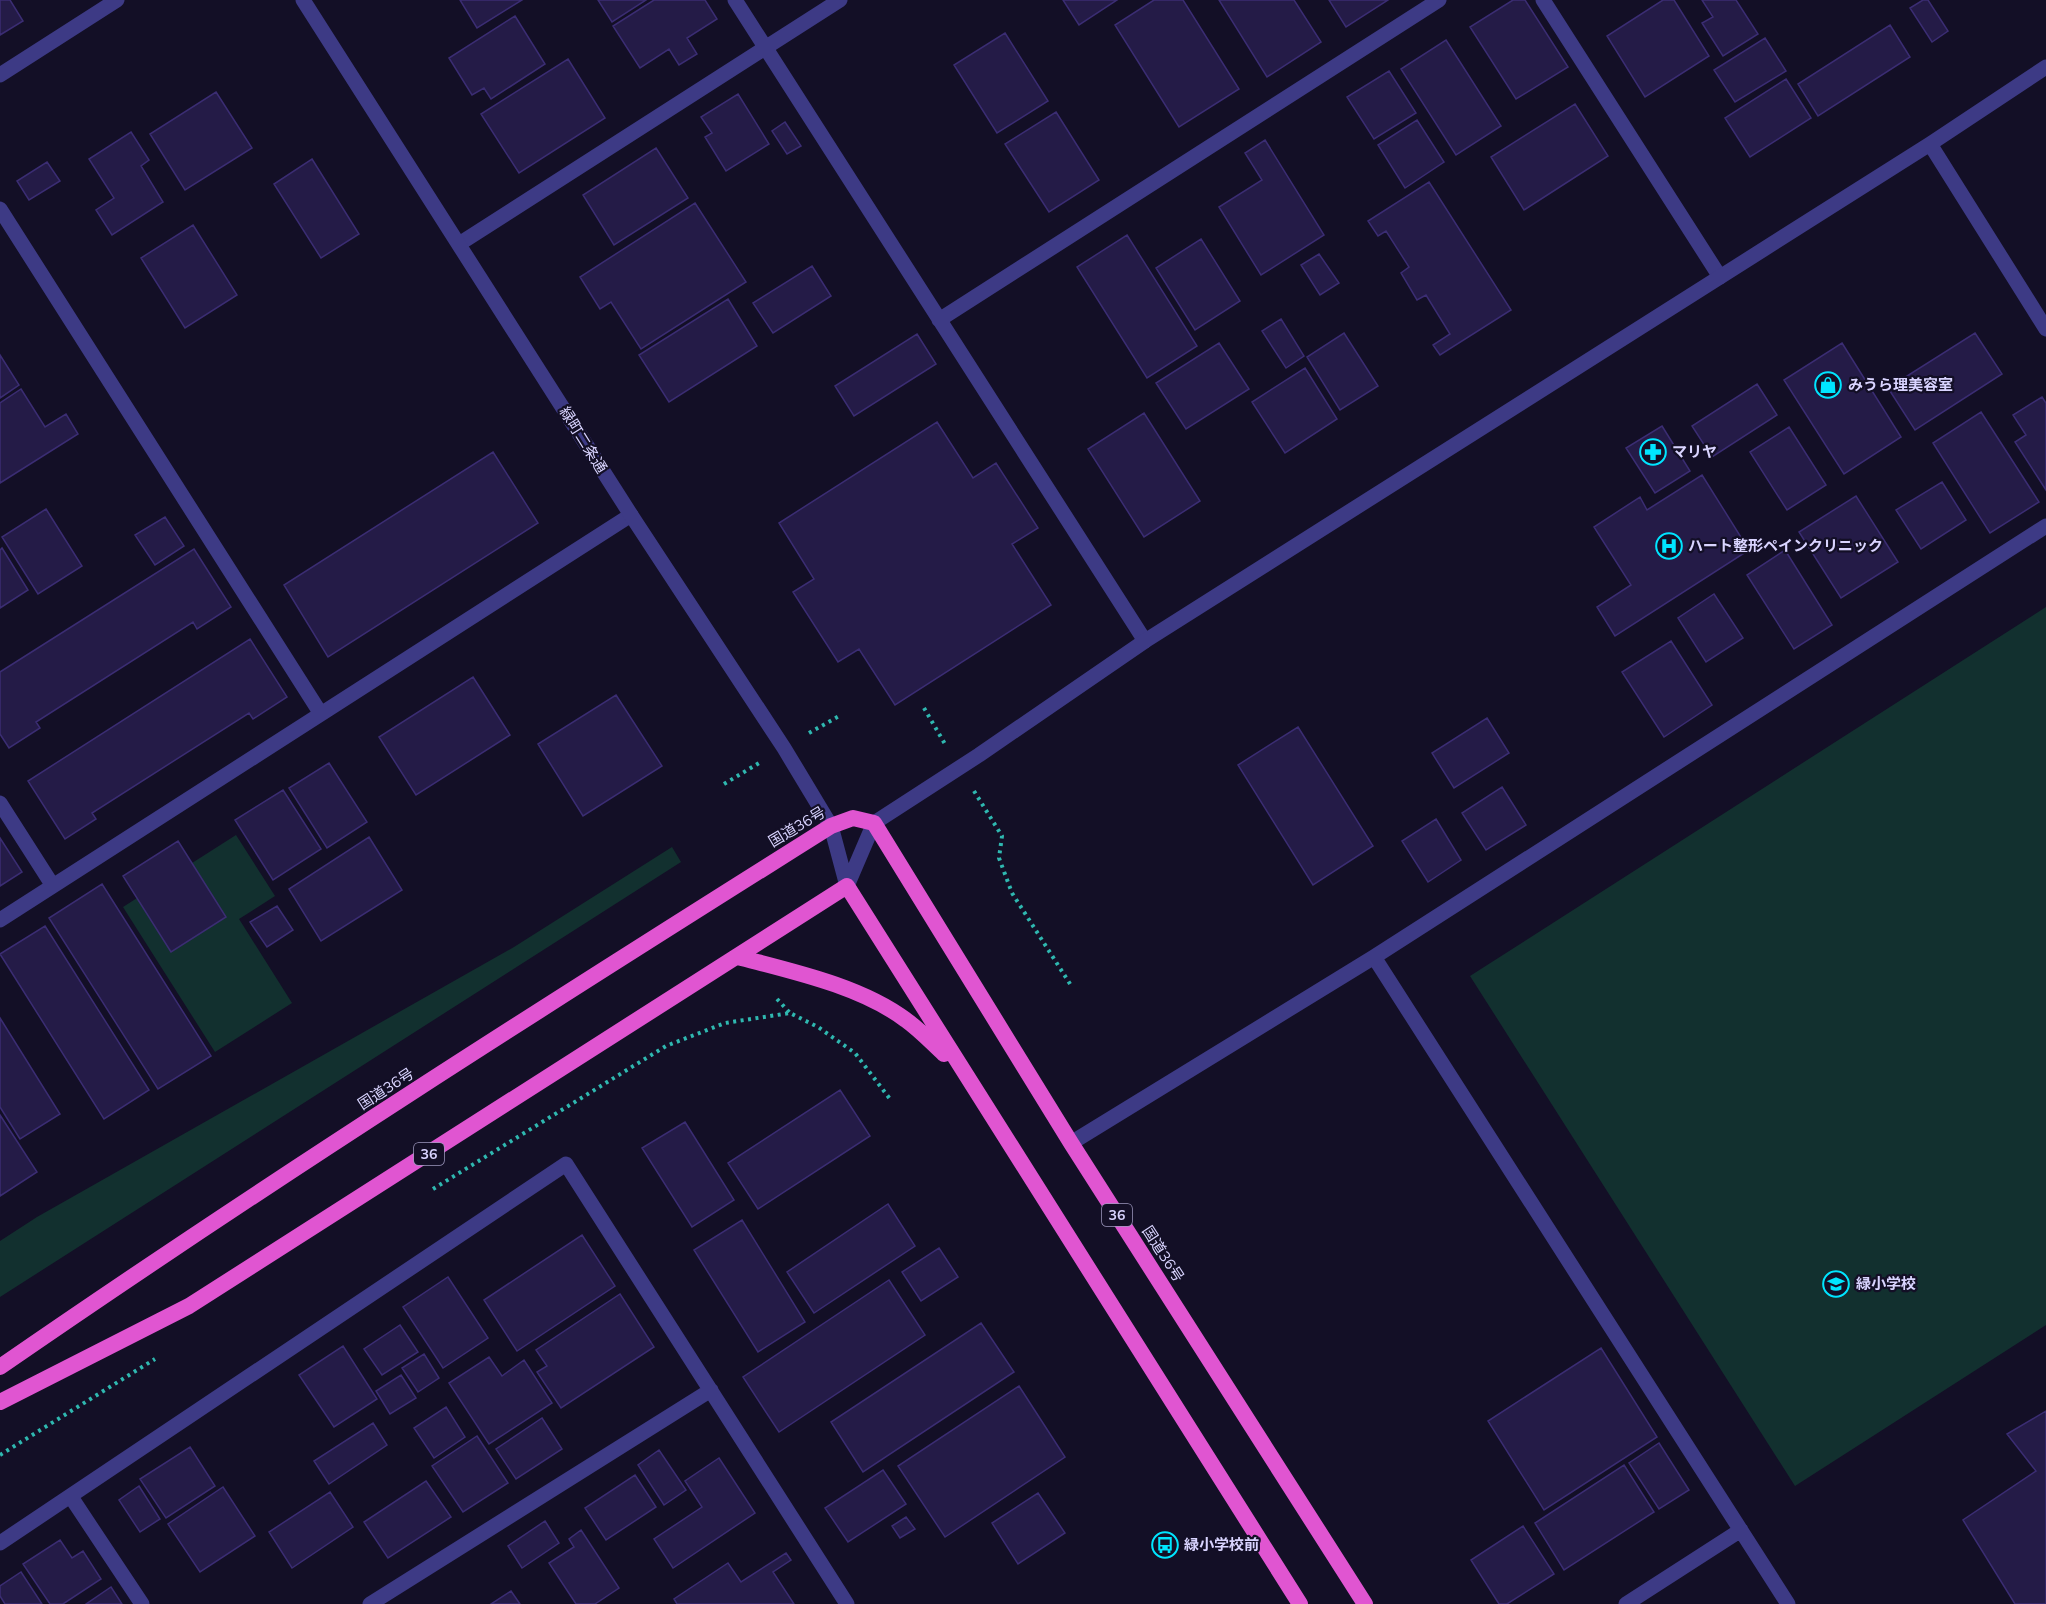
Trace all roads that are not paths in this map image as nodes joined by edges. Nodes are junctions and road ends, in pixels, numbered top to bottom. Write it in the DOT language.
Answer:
graph roads {
  1 [pos="117,0"];
  2 [pos="303,0"];
  3 [pos="735,0"];
  4 [pos="840,0"];
  5 [pos="1439,0"];
  6 [pos="1543,0"];
  7 [pos="765,47"];
  8 [pos="2046,68"];
  9 [pos="0,75"];
  10 [pos="1930,144"];
  11 [pos="0,209"];
  12 [pos="459,244"];
  13 [pos="1720,277"];
  14 [pos="939,320"];
  15 [pos="2046,329"];
  16 [pos="631,515"];
  17 [pos="2046,526"];
  18 [pos="1145,641"];
  19 [pos="321,714"];
  20 [pos="0,803"];
  21 [pos="873,823"];
  22 [pos="831,826"];
  23 [pos="53,886"];
  24 [pos="847,886"];
  25 [pos="0,920"];
  26 [pos="738,957"];
  27 [pos="1374,957"];
  28 [pos="961,1069"];
  29 [pos="1071,1143"];
  30 [pos="0,1367"];
  31 [pos="711,1390"];
  32 [pos="0,1402"];
  33 [pos="71,1497"];
  34 [pos="1741,1530"];
  35 [pos="0,1543"];
  36 [pos="142,1604"];
  37 [pos="370,1604"];
  38 [pos="847,1604"];
  39 [pos="1300,1604"];
  40 [pos="1365,1604"];
  41 [pos="1626,1604"];
  42 [pos="1788,1604"];
  1 -- 9 [label="street"];
  2 -- 12 [label="street, 緑町二条通"];
  3 -- 7 [label="street"];
  4 -- 7 [label="street"];
  5 -- 14 [label="street"];
  6 -- 13 [label="street"];
  7 -- 12 [label="street"];
  7 -- 14 [label="street"];
  8 -- 10 [label="street"];
  10 -- 13 [label="street"];
  10 -- 15 [label="street"];
  11 -- 19 [label="street"];
  12 -- 16 [label="street, 緑町二条通"];
  13 -- 18 [label="street"];
  14 -- 18 [label="street"];
  16 -- 19 [label="street"];
  16 -- 22 [label="street, 緑町二条通"];
  17 -- 27 [label="street"];
  18 -- 21 [label="street"];
  19 -- 23 [label="street"];
  20 -- 23 [label="street"];
  21 -- 22 [label="highway, 国道36号"];
  21 -- 24 [label="street"];
  21 -- 29 [label="highway, 国道36号 / 36"];
  22 -- 24 [label="street, 緑町二条通"];
  22 -- 30 [label="highway, 国道36号"];
  23 -- 25 [label="street"];
  24 -- 26 [label="highway, 36"];
  24 -- 28 [label="highway"];
  26 -- 28 [label="highway"];
  26 -- 32 [label="highway, 36"];
  27 -- 29 [label="street"];
  27 -- 34 [label="street"];
  28 -- 39 [label="highway"];
  29 -- 40 [label="highway, 国道36号 / 36"];
  31 -- 33 [label="street"];
  31 -- 37 [label="street"];
  31 -- 38 [label="street"];
  33 -- 35 [label="street"];
  33 -- 36 [label="street"];
  34 -- 41 [label="street"];
  34 -- 42 [label="street"];
}
